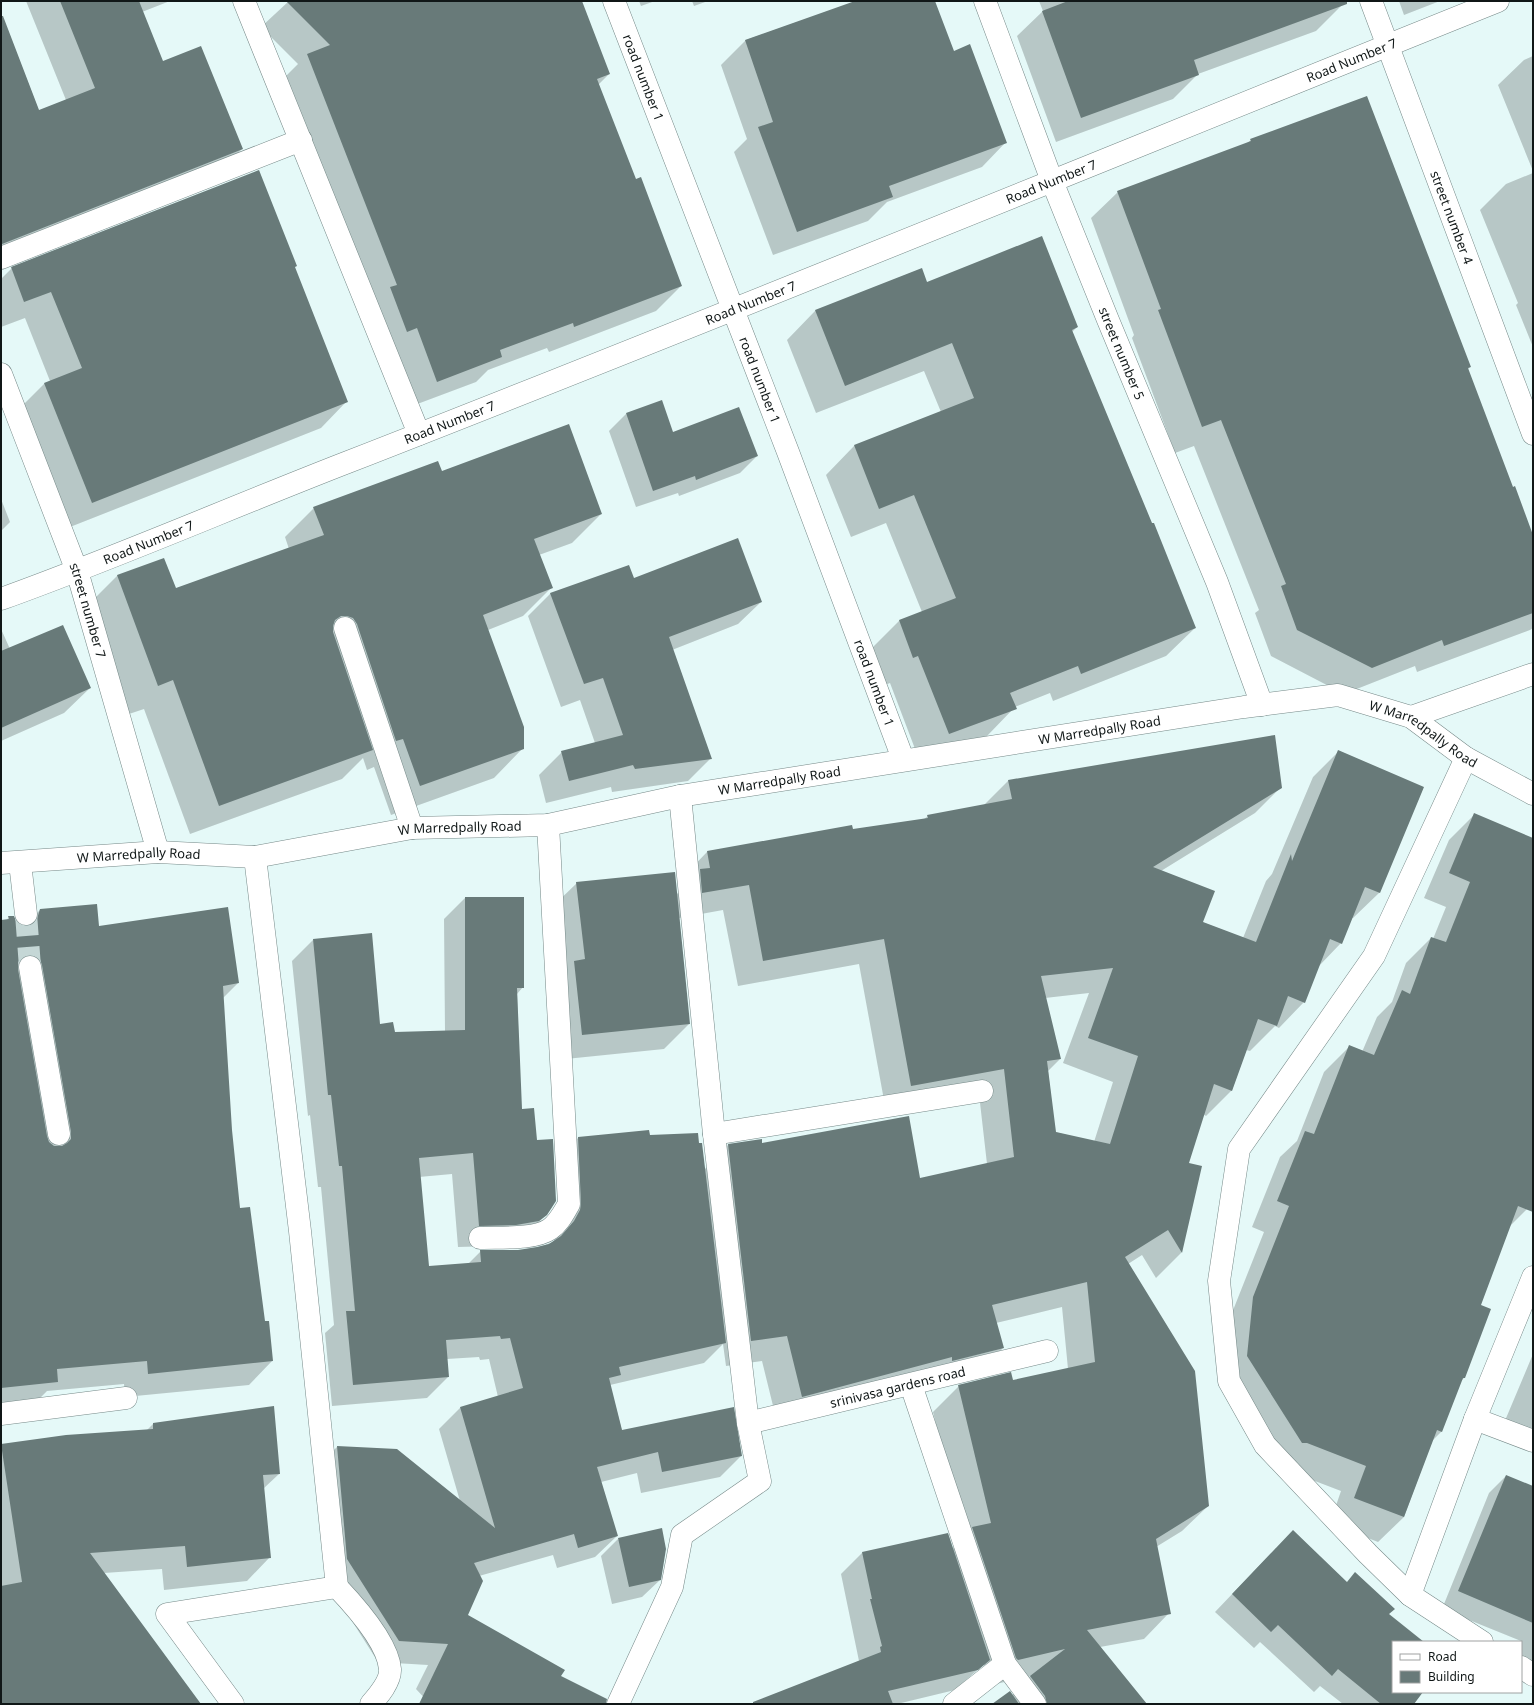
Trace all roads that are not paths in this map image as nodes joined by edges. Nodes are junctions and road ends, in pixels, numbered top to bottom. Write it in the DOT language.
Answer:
graph roads {
  1 [pos="244,1"];
  2 [pos="614,1"];
  3 [pos="985,1"];
  4 [pos="1371,1"];
  5 [pos="1498,1"];
  6 [pos="1387,46"];
  7 [pos="301,140"];
  8 [pos="1052,181"];
  9 [pos="1,258"];
  10 [pos="733,309"];
  11 [pos="1,374"];
  12 [pos="419,434"];
  13 [pos="1533,434"];
  14 [pos="77,572"];
  15 [pos="1,599"];
  16 [pos="345,628"];
  17 [pos="1533,674"];
  18 [pos="1262,705"];
  19 [pos="1411,717"];
  20 [pos="1466,758"];
  21 [pos="903,759"];
  22 [pos="1533,794"];
  23 [pos="680,796"];
  24 [pos="548,825"];
  25 [pos="412,828"];
  26 [pos="158,852"];
  27 [pos="255,857"];
  28 [pos="11,863"];
  29 [pos="26,914"];
  30 [pos="30,967"];
  31 [pos="982,1091"];
  32 [pos="60,1134"];
  33 [pos="714,1134"];
  34 [pos="480,1238"];
  35 [pos="1533,1277"];
  36 [pos="1048,1351"];
  37 [pos="911,1385"];
  38 [pos="126,1398"];
  39 [pos="1,1414"];
  40 [pos="1475,1419"];
  41 [pos="748,1423"];
  42 [pos="1533,1441"];
  43 [pos="337,1587"];
  44 [pos="1410,1596"];
  45 [pos="1480,1641"];
  46 [pos="1005,1664"];
  47 [pos="1522,1668"];
  48 [pos="1533,1674"];
  49 [pos="233,1704"];
  50 [pos="371,1704"];
  51 [pos="618,1704"];
  52 [pos="954,1704"];
  53 [pos="1035,1704"];
  1 -- 7 [label="street"];
  2 -- 10 [label="street, road number 1"];
  3 -- 8 [label="street, street number 5"];
  4 -- 6 [label="street, street number 4"];
  5 -- 6 [label="street, Road Number 7"];
  6 -- 8 [label="street, Road Number 7"];
  6 -- 13 [label="street, street number 4"];
  7 -- 9 [label="street"];
  7 -- 12 [label="street"];
  8 -- 10 [label="street, Road Number 7"];
  8 -- 18 [label="street, street number 5"];
  10 -- 12 [label="street, Road Number 7"];
  10 -- 21 [label="street, road number 1"];
  11 -- 14 [label="street, street number 7"];
  12 -- 14 [label="street, Road Number 7"];
  14 -- 15 [label="street, Road Number 7"];
  14 -- 26 [label="street, street number 7"];
  16 -- 25 [label="street"];
  17 -- 19 [label="street"];
  18 -- 19 [label="street, W Marredpally Road"];
  18 -- 21 [label="street, W Marredpally Road"];
  19 -- 20 [label="street, W Marredpally Road"];
  20 -- 22 [label="street, W Marredpally Road"];
  20 -- 44 [label="street"];
  21 -- 23 [label="street, W Marredpally Road"];
  23 -- 24 [label="street, W Marredpally Road"];
  23 -- 33 [label="street"];
  24 -- 25 [label="street, W Marredpally Road"];
  24 -- 34 [label="street"];
  25 -- 27 [label="street, W Marredpally Road"];
  26 -- 27 [label="street, W Marredpally Road"];
  26 -- 28 [label="street, W Marredpally Road"];
  27 -- 43 [label="street"];
  28 -- 29 [label="street"];
  30 -- 32 [label="street"];
  31 -- 33 [label="street"];
  33 -- 41 [label="street"];
  35 -- 40 [label="street"];
  36 -- 37 [label="street, srinivasa gardens road"];
  37 -- 41 [label="street, srinivasa gardens road"];
  37 -- 46 [label="street"];
  38 -- 39 [label="street"];
  40 -- 42 [label="street"];
  40 -- 44 [label="street"];
  41 -- 51 [label="street"];
  43 -- 49 [label="street"];
  43 -- 50 [label="street"];
  44 -- 45 [label="street"];
  46 -- 52 [label="street"];
  46 -- 53 [label="street"];
  47 -- 48 [label="street"];
}
